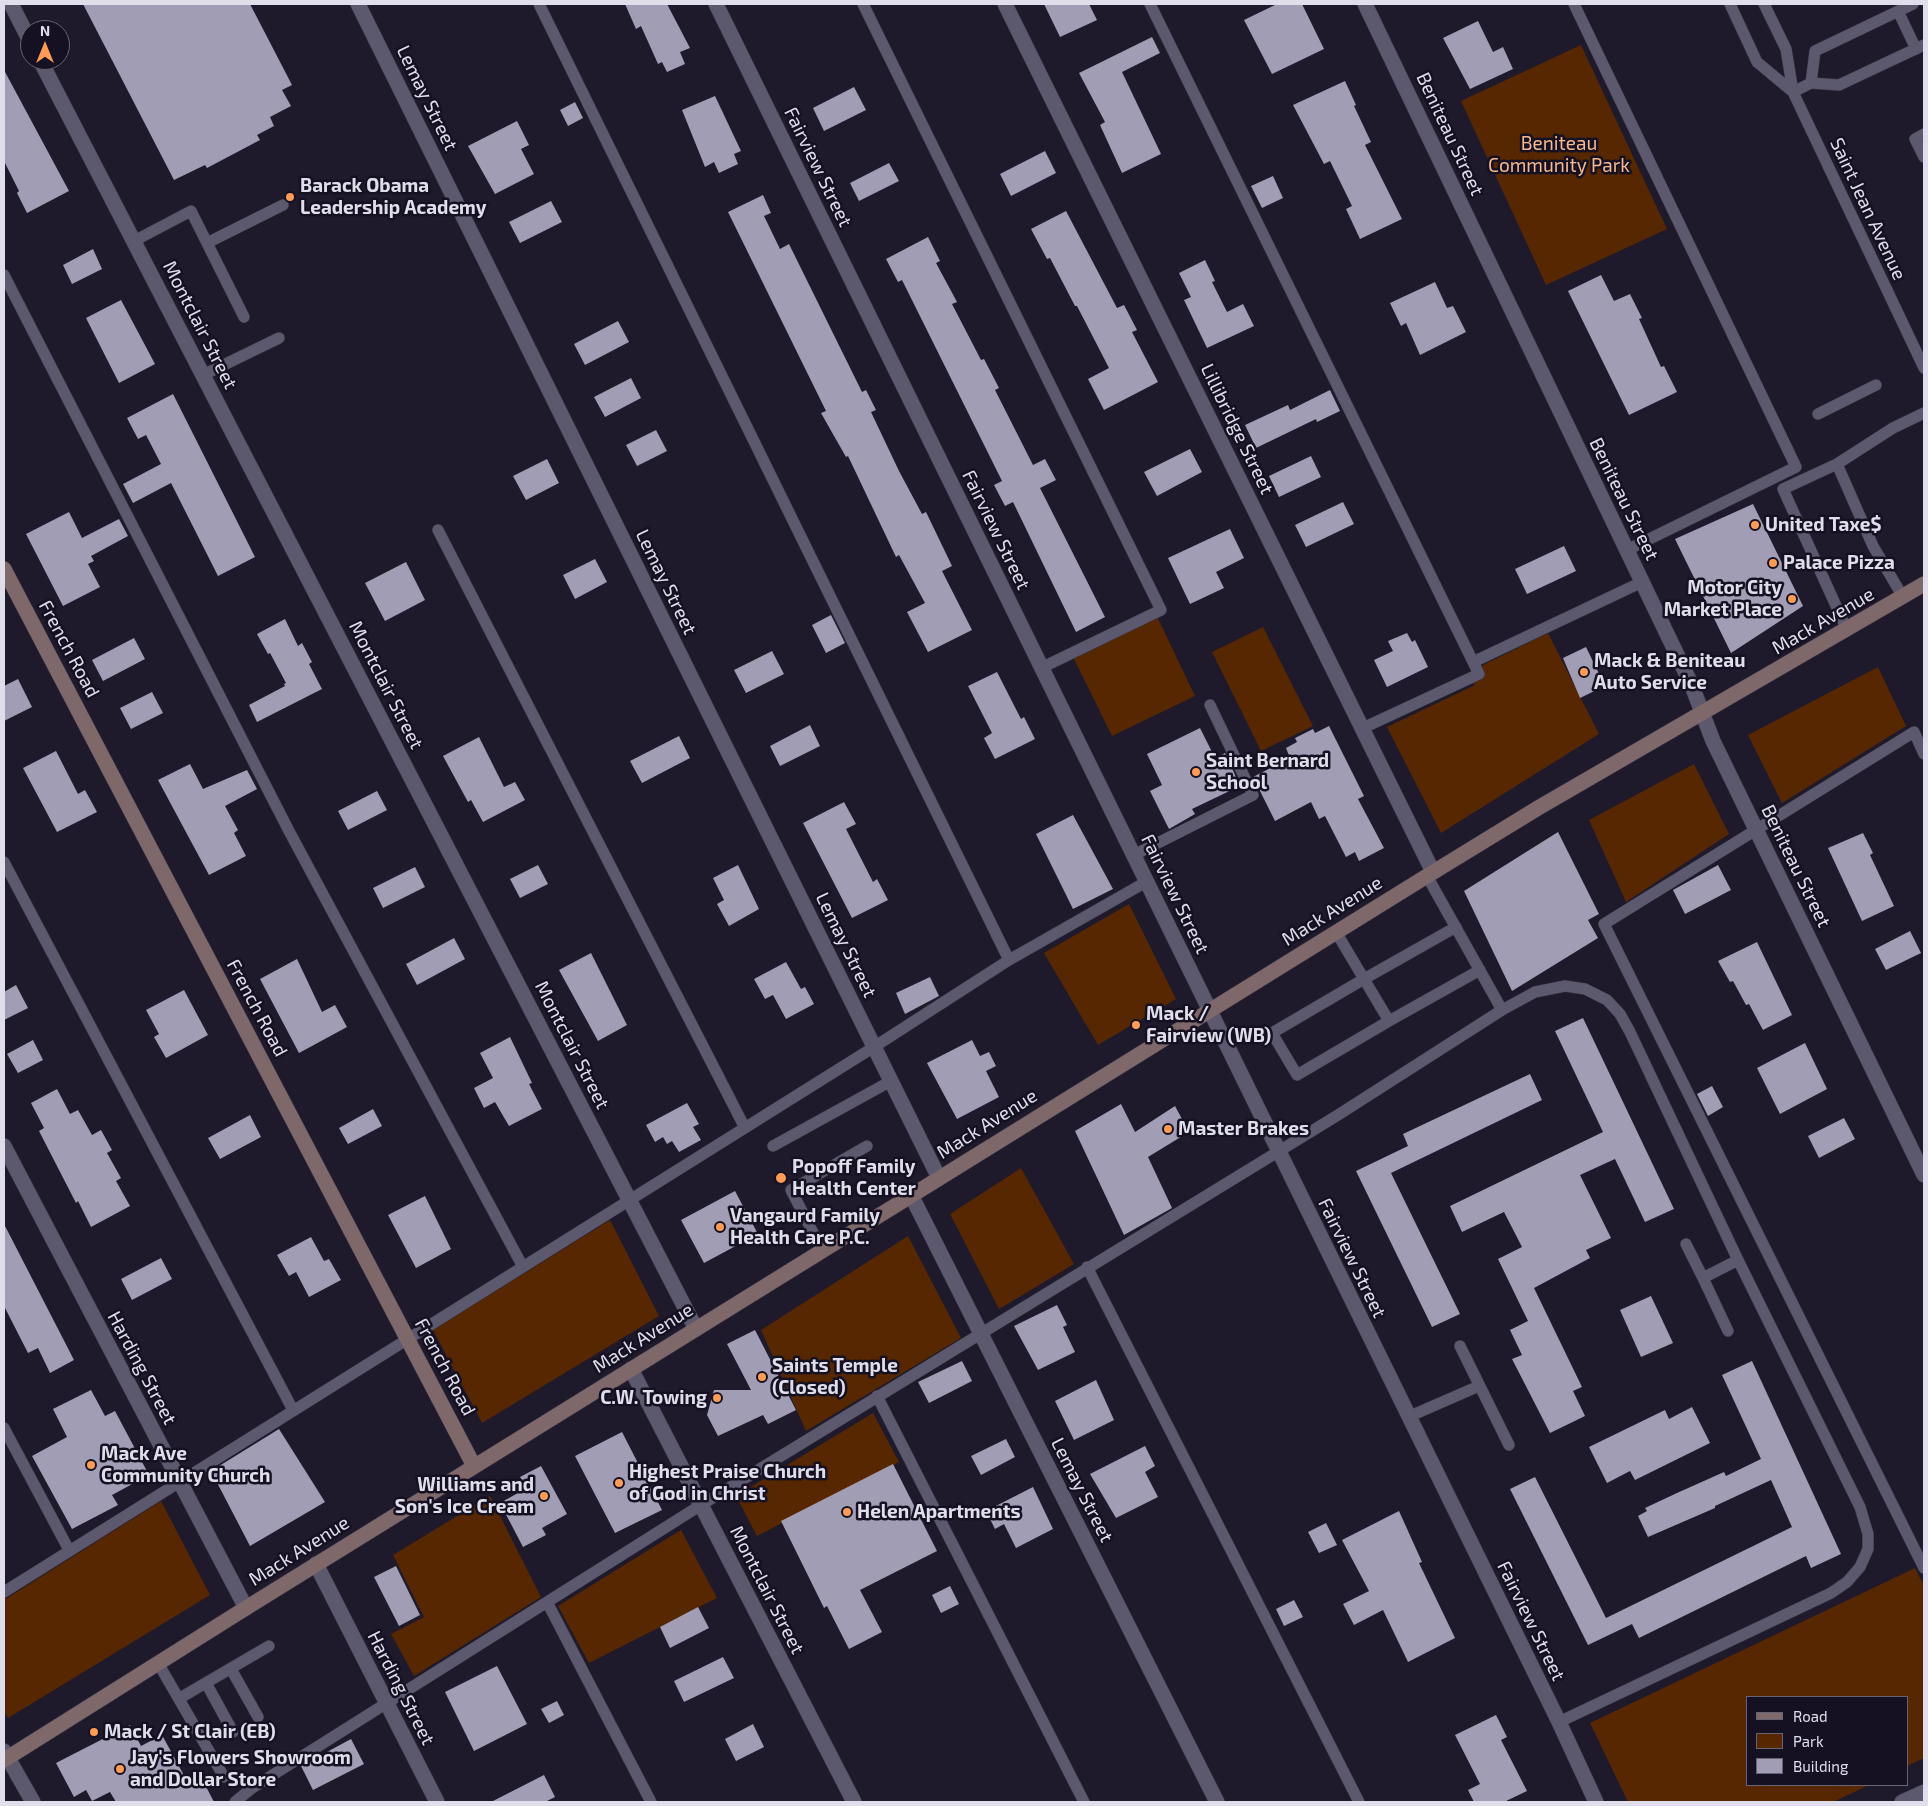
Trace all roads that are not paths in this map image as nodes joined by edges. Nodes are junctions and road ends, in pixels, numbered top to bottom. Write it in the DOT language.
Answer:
graph roads {
  1 [pos="11,4"];
  2 [pos="358,4"];
  3 [pos="539,4"];
  4 [pos="716,4"];
  5 [pos="863,4"];
  6 [pos="1005,4"];
  7 [pos="1150,4"];
  8 [pos="1364,4"];
  9 [pos="1574,4"];
  10 [pos="1730,4"];
  11 [pos="1764,4"];
  12 [pos="1913,4"];
  13 [pos="1898,11"];
  14 [pos="20,22"];
  15 [pos="1920,47"];
  16 [pos="45,70"];
  17 [pos="1811,83"];
  18 [pos="1793,92"];
  19 [pos="1924,134"];
  20 [pos="1924,157"];
  21 [pos="283,205"];
  22 [pos="134,241"];
  23 [pos="207,243"];
  24 [pos="4,275"];
  25 [pos="244,317"];
  26 [pos="279,338"];
  27 [pos="1924,368"];
  28 [pos="203,375"];
  29 [pos="1876,385"];
  30 [pos="1818,414"];
  31 [pos="1924,414"];
  32 [pos="1837,464"];
  33 [pos="1796,467"];
  34 [pos="1803,480"];
  35 [pos="438,530"];
  36 [pos="1627,550"];
  37 [pos="4,569"];
  38 [pos="1642,582"];
  39 [pos="1924,584"];
  40 [pos="1903,597"];
  41 [pos="1847,630"];
  42 [pos="1473,662"];
  43 [pos="1041,668"];
  44 [pos="1210,705"];
  45 [pos="1703,714"];
  46 [pos="1363,728"];
  47 [pos="1924,754"];
  48 [pos="1756,829"];
  49 [pos="1134,856"];
  50 [pos="4,862"];
  51 [pos="1430,874"];
  52 [pos="1146,882"];
  53 [pos="1456,927"];
  54 [pos="1336,932"];
  55 [pos="1009,960"];
  56 [pos="1480,970"];
  57 [pos="1364,979"];
  58 [pos="1210,1010"];
  59 [pos="1502,1010"];
  60 [pos="1389,1021"];
  61 [pos="874,1048"];
  62 [pos="891,1081"];
  63 [pos="745,1128"];
  64 [pos="4,1146"];
  65 [pos="773,1146"];
  66 [pos="868,1146"];
  67 [pos="1278,1151"];
  68 [pos="1924,1175"];
  69 [pos="938,1178"];
  70 [pos="911,1195"];
  71 [pos="629,1200"];
  72 [pos="1686,1244"];
  73 [pos="822,1250"];
  74 [pos="1738,1260"];
  75 [pos="523,1267"];
  76 [pos="1087,1267"];
  77 [pos="1703,1278"];
  78 [pos="696,1329"];
  79 [pos="1728,1331"];
  80 [pos="980,1332"];
  81 [pos="408,1339"];
  82 [pos="1460,1346"];
  83 [pos="631,1368"];
  84 [pos="1479,1386"];
  85 [pos="877,1396"];
  86 [pos="293,1410"];
  87 [pos="1408,1417"];
  88 [pos="4,1428"];
  89 [pos="1509,1445"];
  90 [pos="474,1466"];
  91 [pos="179,1480"];
  92 [pos="701,1505"];
  93 [pos="69,1550"];
  94 [pos="316,1564"];
  95 [pos="1924,1568"];
  96 [pos="4,1592"];
  97 [pos="547,1602"];
  98 [pos="246,1608"];
  99 [pos="269,1646"];
  100 [pos="158,1662"];
  101 [pos="231,1669"];
  102 [pos="206,1683"];
  103 [pos="180,1698"];
  104 [pos="387,1703"];
  105 [pos="258,1717"];
  106 [pos="1558,1722"];
  107 [pos="233,1732"];
  108 [pos="5,1756"];
  109 [pos="224,1777"];
  110 [pos="1924,1792"];
  111 [pos="33,1802"];
  112 [pos="235,1802"];
  113 [pos="438,1802"];
  114 [pos="651,1802"];
  115 [pos="854,1802"];
  116 [pos="1084,1802"];
  117 [pos="1217,1802"];
  118 [pos="1359,1802"];
  119 [pos="1596,1802"];
  120 [pos="1902,1802"];
  1 -- 14 [label="street"];
  2 -- 61 [label="street, Lemay Street"];
  3 -- 55 [label="lane"];
  4 -- 43 [label="street, Fairview Street"];
  5 -- 43 [label="lane"];
  6 -- 46 [label="street, Lillibridge Street"];
  7 -- 42 [label="lane"];
  8 -- 36 [label="street, Beniteau Street"];
  9 -- 33 [label="lane"];
  10 -- 18 [label="lane"];
  11 -- 18 [label="lane"];
  12 -- 13 [label="lane"];
  13 -- 15 [label="lane"];
  13 -- 17 [label="lane"];
  15 -- 17 [label="lane"];
  16 -- 22 [label="street, Montclair Street"];
  17 -- 18 [label="lane"];
  18 -- 27 [label="lane, Saint Jean Avenue"];
  19 -- 20 [label="lane"];
  21 -- 23 [label="lane"];
  22 -- 23 [label="lane"];
  22 -- 28 [label="street, Montclair Street"];
  23 -- 25 [label="lane"];
  24 -- 75 [label="lane"];
  26 -- 28 [label="lane"];
  28 -- 71 [label="street, Montclair Street"];
  29 -- 30 [label="lane"];
  31 -- 32 [label="lane"];
  32 -- 34 [label="lane"];
  32 -- 40 [label="lane"];
  33 -- 34 [label="lane"];
  33 -- 36 [label="lane"];
  34 -- 41 [label="lane"];
  35 -- 63 [label="lane"];
  36 -- 38 [label="street, Beniteau Street"];
  37 -- 81 [label="main road, French Road"];
  38 -- 42 [label="lane"];
  38 -- 45 [label="street, Beniteau Street"];
  39 -- 40 [label="main road, Mack Avenue"];
  40 -- 41 [label="main road, Mack Avenue"];
  41 -- 45 [label="main road, Mack Avenue"];
  42 -- 46 [label="lane"];
  43 -- 49 [label="street, Fairview Street"];
  44 -- 49 [label="lane"];
  45 -- 48 [label="street, Beniteau Street"];
  45 -- 51 [label="main road, Mack Avenue"];
  46 -- 51 [label="street, Lillibridge Street"];
  47 -- 48 [label="lane"];
  48 -- 68 [label="street, Beniteau Street"];
  48 -- 95 [label="lane"];
  49 -- 52 [label="street, Fairview Street"];
  50 -- 86 [label="lane"];
  51 -- 53 [label="lane"];
  51 -- 54 [label="main road, Mack Avenue"];
  52 -- 55 [label="lane"];
  52 -- 58 [label="street, Fairview Street"];
  53 -- 56 [label="lane"];
  53 -- 57 [label="lane"];
  54 -- 57 [label="lane"];
  54 -- 58 [label="main road, Mack Avenue"];
  55 -- 61 [label="lane"];
  56 -- 59 [label="lane"];
  56 -- 60 [label="lane"];
  57 -- 60 [label="lane"];
  57 -- 60 [label="lane"];
  58 -- 67 [label="street, Fairview Street"];
  58 -- 69 [label="main road, Mack Avenue"];
  59 -- 67 [label="lane"];
  59 -- 74 [label="lane"];
  61 -- 62 [label="street, Lemay Street"];
  61 -- 63 [label="lane"];
  62 -- 65 [label="lane"];
  62 -- 69 [label="street, Lemay Street"];
  63 -- 71 [label="lane"];
  64 -- 91 [label="street, Harding Street"];
  66 -- 73 [label="lane"];
  67 -- 76 [label="lane"];
  67 -- 87 [label="street, Fairview Street"];
  69 -- 70 [label="main road, Mack Avenue"];
  70 -- 73 [label="main road, Mack Avenue"];
  70 -- 80 [label="street, Lemay Street"];
  71 -- 75 [label="lane"];
  71 -- 78 [label="street, Montclair Street"];
  72 -- 77 [label="lane"];
  73 -- 78 [label="main road, Mack Avenue"];
  74 -- 77 [label="lane"];
  74 -- 106 [label="lane"];
  75 -- 81 [label="lane"];
  76 -- 80 [label="lane"];
  76 -- 118 [label="lane"];
  77 -- 79 [label="lane"];
  78 -- 83 [label="main road, Mack Avenue"];
  80 -- 85 [label="lane"];
  80 -- 117 [label="street, Lemay Street"];
  81 -- 86 [label="lane"];
  81 -- 90 [label="main road, French Road"];
  82 -- 84 [label="lane"];
  83 -- 90 [label="main road, Mack Avenue"];
  83 -- 92 [label="street, Montclair Street"];
  84 -- 87 [label="lane"];
  84 -- 89 [label="lane"];
  85 -- 92 [label="lane"];
  85 -- 116 [label="lane"];
  86 -- 91 [label="lane"];
  87 -- 106 [label="street, Fairview Street"];
  88 -- 93 [label="lane"];
  90 -- 94 [label="main road, Mack Avenue"];
  91 -- 93 [label="lane"];
  91 -- 98 [label="street, Harding Street"];
  92 -- 97 [label="lane"];
  92 -- 115 [label="street, Montclair Street"];
  93 -- 96 [label="lane"];
  94 -- 98 [label="main road, Mack Avenue"];
  94 -- 104 [label="street, Harding Street"];
  97 -- 104 [label="lane"];
  97 -- 114 [label="lane"];
  98 -- 100 [label="main road, Mack Avenue"];
  99 -- 101 [label="lane"];
  100 -- 103 [label="lane"];
  100 -- 108 [label="main road, Mack Avenue"];
  101 -- 102 [label="lane"];
  101 -- 105 [label="lane"];
  102 -- 103 [label="lane"];
  102 -- 107 [label="lane"];
  103 -- 109 [label="lane"];
  104 -- 112 [label="lane"];
  104 -- 113 [label="street, Harding Street"];
  106 -- 119 [label="street, Fairview Street"];
  108 -- 111 [label="street"];
  110 -- 120 [label="street"];
}
